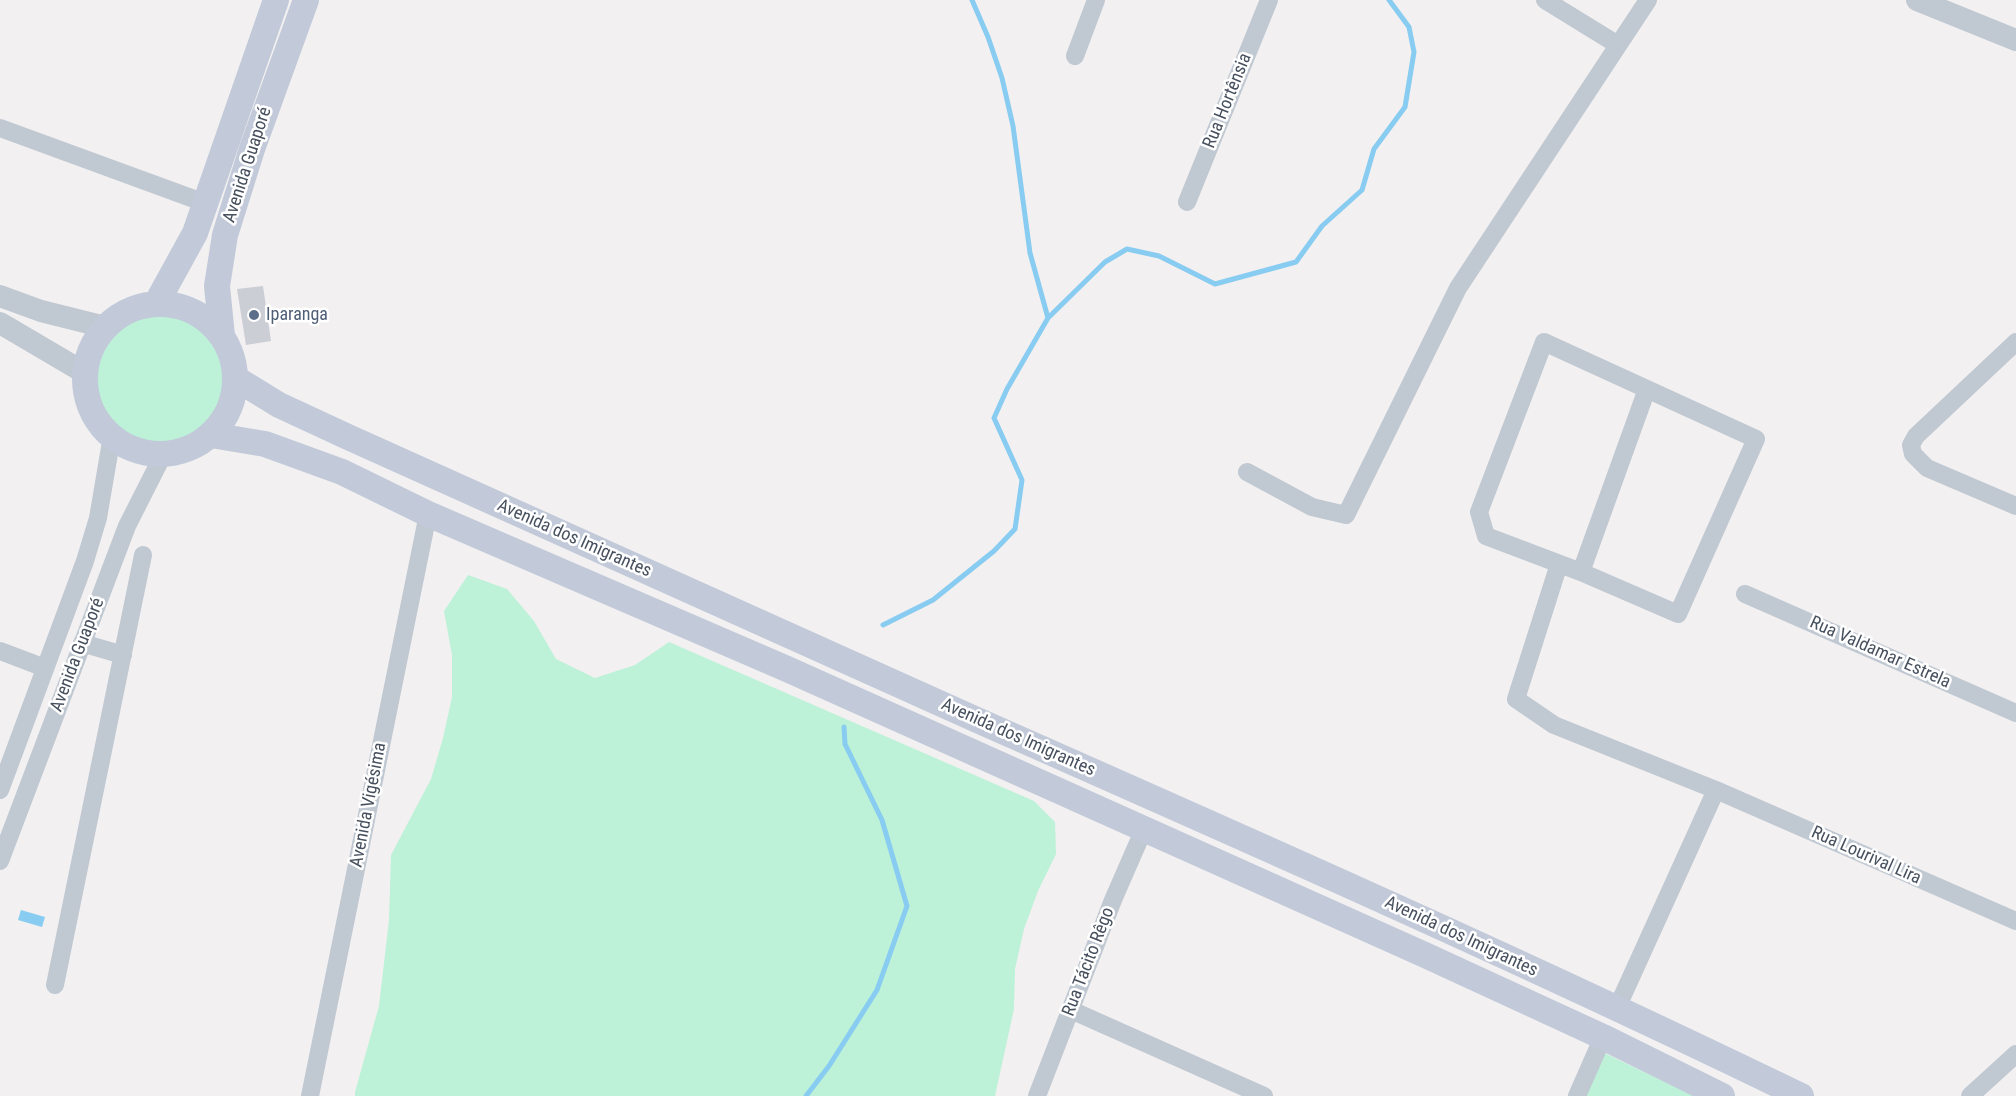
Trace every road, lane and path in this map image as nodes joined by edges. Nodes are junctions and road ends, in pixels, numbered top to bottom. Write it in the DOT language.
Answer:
graph roads {
  1 [pos="276,0"];
  2 [pos="306,0"];
  3 [pos="1096,0"];
  4 [pos="1269,0"];
  5 [pos="1545,0"];
  6 [pos="1648,0"];
  7 [pos="1917,0"];
  8 [pos="2016,40"];
  9 [pos="1618,45"];
  10 [pos="1075,56"];
  11 [pos="0,128"];
  12 [pos="1187,202"];
  13 [pos="205,203"];
  14 [pos="0,296"];
  15 [pos="156,304"];
  16 [pos="0,323"];
  17 [pos="105,327"];
  18 [pos="222,336"];
  19 [pos="2016,342"];
  20 [pos="85,373"];
  21 [pos="235,378"];
  22 [pos="1647,389"];
  23 [pos="211,435"];
  24 [pos="112,436"];
  25 [pos="164,453"];
  26 [pos="1247,472"];
  27 [pos="2016,506"];
  28 [pos="428,514"];
  29 [pos="143,555"];
  30 [pos="1559,564"];
  31 [pos="1581,573"];
  32 [pos="1745,594"];
  33 [pos="82,643"];
  34 [pos="0,651"];
  35 [pos="123,655"];
  36 [pos="45,668"];
  37 [pos="2016,714"];
  38 [pos="0,790"];
  39 [pos="1716,790"];
  40 [pos="24,797"];
  41 [pos="1144,829"];
  42 [pos="0,861"];
  43 [pos="2016,921"];
  44 [pos="55,985"];
  45 [pos="1617,1008"];
  46 [pos="1071,1010"];
  47 [pos="1603,1037"];
  48 [pos="2016,1054"];
  49 [pos="310,1096"];
  50 [pos="1037,1096"];
  51 [pos="1264,1096"];
  52 [pos="1576,1096"];
  53 [pos="1722,1096"];
  54 [pos="1801,1096"];
  55 [pos="1970,1096"];
  1 -- 13 [label="main road, Avenida Guaporé"];
  2 -- 18 [label="main road, Avenida Guaporé"];
  3 -- 10 [label="street"];
  4 -- 12 [label="street, Rua Hortênsia"];
  5 -- 9 [label="street"];
  6 -- 9 [label="street"];
  7 -- 8 [label="street"];
  9 -- 26 [label="street"];
  11 -- 13 [label="street"];
  13 -- 15 [label="main road, Avenida Guaporé"];
  14 -- 17 [label="street"];
  15 -- 17 [label="main road"];
  15 -- 18 [label="main road"];
  16 -- 20 [label="street"];
  17 -- 20 [label="main road"];
  18 -- 21 [label="main road"];
  19 -- 27 [label="street"];
  20 -- 24 [label="main road"];
  21 -- 23 [label="main road"];
  21 -- 45 [label="main road, Avenida dos Imigrantes"];
  22 -- 30 [label="street"];
  22 -- 31 [label="street"];
  22 -- 31 [label="street"];
  23 -- 25 [label="main road"];
  23 -- 28 [label="main road, Avenida dos Imigrantes"];
  24 -- 25 [label="main road"];
  24 -- 36 [label="street, Avenida Guaporé"];
  25 -- 33 [label="street, Avenida Guaporé"];
  28 -- 41 [label="main road, Avenida dos Imigrantes"];
  28 -- 49 [label="street, Avenida Vigésima"];
  29 -- 35 [label="street"];
  30 -- 31 [label="street"];
  30 -- 39 [label="street, Rua Lourival Lira"];
  32 -- 37 [label="street, Rua Valdamar Estrela"];
  33 -- 35 [label="street"];
  33 -- 40 [label="street, Avenida Guaporé"];
  34 -- 36 [label="street"];
  35 -- 44 [label="street"];
  36 -- 38 [label="street, Avenida Guaporé"];
  38 -- 40 [label="street"];
  39 -- 43 [label="street, Rua Lourival Lira"];
  39 -- 45 [label="street"];
  40 -- 42 [label="street, Avenida Guaporé"];
  41 -- 46 [label="street, Rua Tácito Rêgo"];
  41 -- 47 [label="main road, Avenida dos Imigrantes"];
  45 -- 54 [label="main road, Avenida dos Imigrantes"];
  46 -- 50 [label="street, Rua Tácito Rêgo"];
  46 -- 51 [label="street"];
  47 -- 52 [label="street"];
  47 -- 53 [label="main road, Avenida dos Imigrantes"];
  48 -- 55 [label="street"];
}
